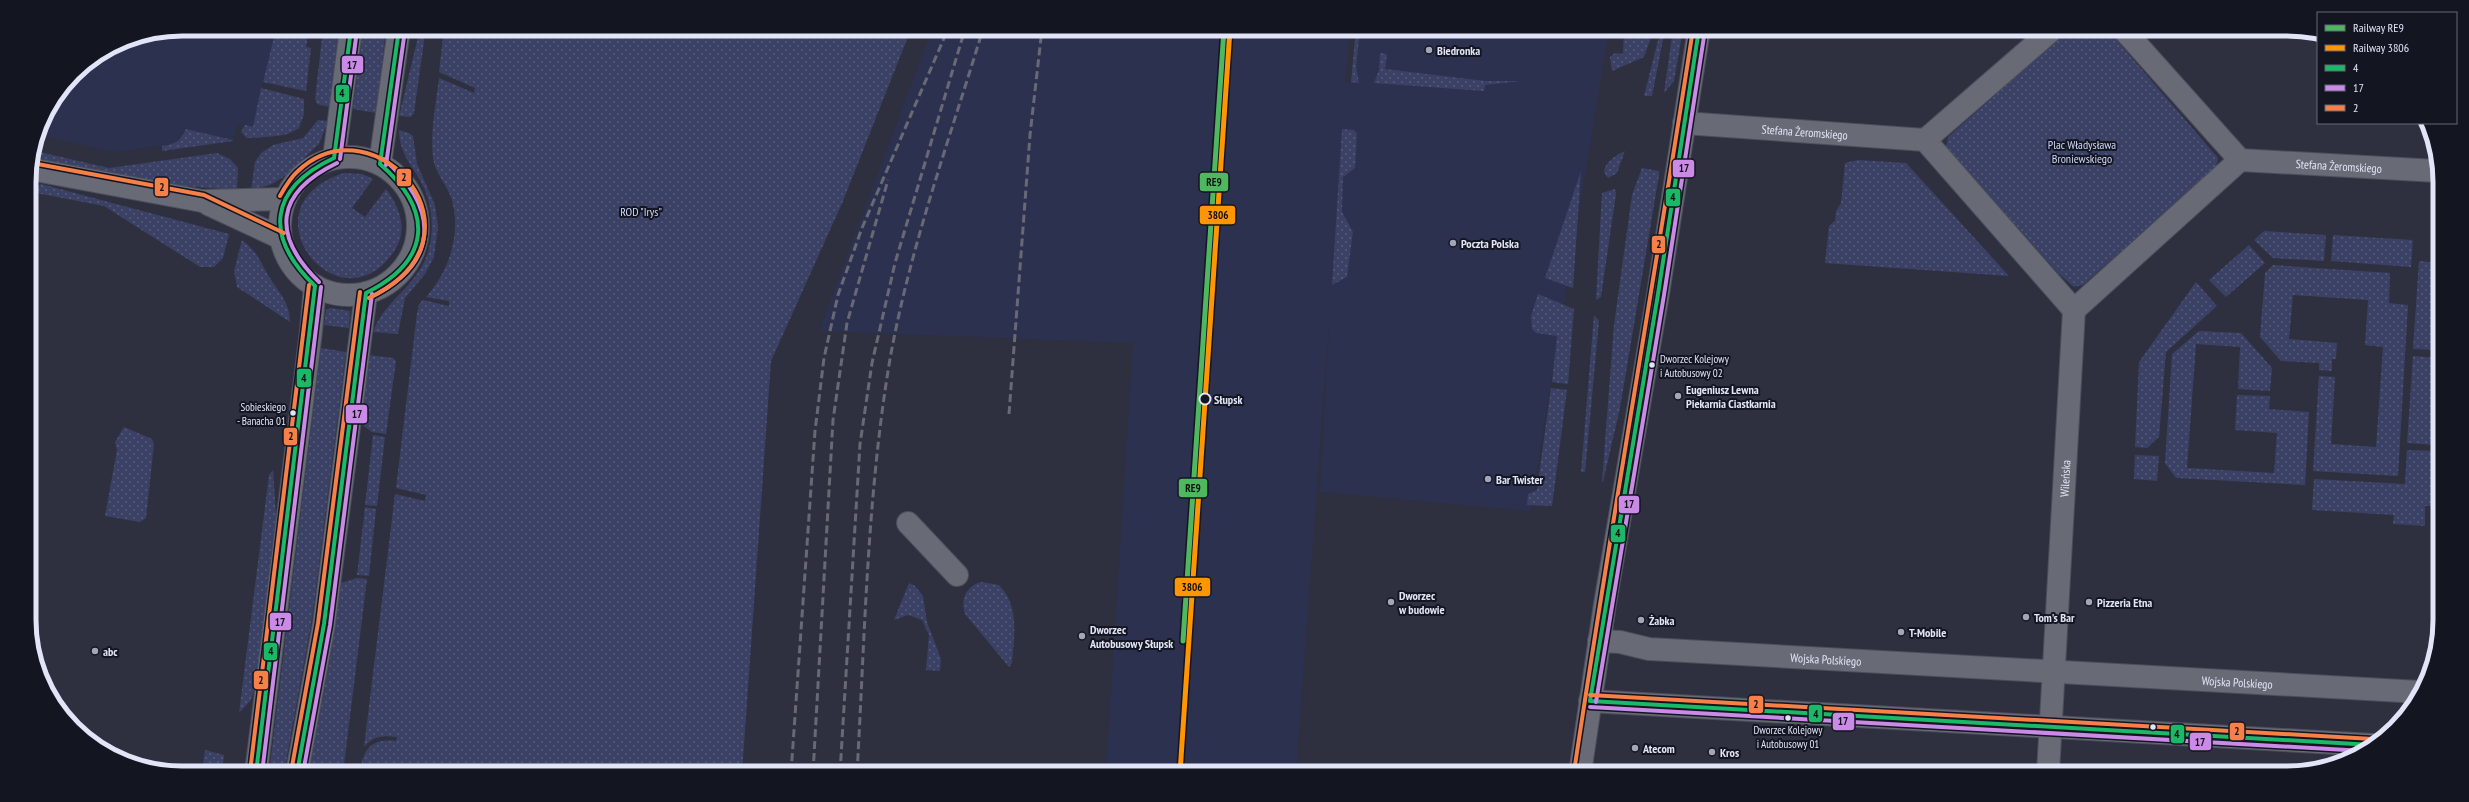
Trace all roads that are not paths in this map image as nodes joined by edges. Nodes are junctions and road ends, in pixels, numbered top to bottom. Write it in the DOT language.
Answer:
graph roads {
  1 [pos="350,36"];
  2 [pos="398,36"];
  3 [pos="1698,36"];
  4 [pos="2044,36"];
  5 [pos="2129,36"];
  6 [pos="1684,122"];
  7 [pos="1925,140"];
  8 [pos="334,158"];
  9 [pos="2240,160"];
  10 [pos="380,164"];
  11 [pos="36,170"];
  12 [pos="2433,171"];
  13 [pos="285,199"];
  14 [pos="202,201"];
  15 [pos="281,238"];
  16 [pos="315,286"];
  17 [pos="366,293"];
  18 [pos="2074,310"];
  19 [pos="908,523"];
  20 [pos="957,575"];
  21 [pos="1599,641"];
  22 [pos="2054,671"];
  23 [pos="2414,692"];
  24 [pos="1590,701"];
  25 [pos="2051,727"];
  26 [pos="2363,744"];
  27 [pos="257,766"];
  28 [pos="298,766"];
  29 [pos="1581,766"];
  30 [pos="2048,766"];
  1 -- 8 [label="street"];
  2 -- 10 [label="street"];
  3 -- 6 [label="street"];
  4 -- 7 [label="street"];
  5 -- 9 [label="street"];
  6 -- 7 [label="street, Stefana Żeromskiego"];
  6 -- 21 [label="street"];
  7 -- 18 [label="street"];
  8 -- 10 [label="street"];
  8 -- 13 [label="street"];
  9 -- 12 [label="street, Stefana Żeromskiego"];
  9 -- 18 [label="street"];
  10 -- 17 [label="street"];
  11 -- 14 [label="street"];
  13 -- 14 [label="street"];
  13 -- 15 [label="street"];
  14 -- 15 [label="street"];
  15 -- 16 [label="street"];
  16 -- 17 [label="street"];
  16 -- 27 [label="street"];
  17 -- 28 [label="street"];
  18 -- 22 [label="street, Wileńska"];
  19 -- 20 [label="street"];
  21 -- 22 [label="street, Wojska Polskiego"];
  21 -- 24 [label="street"];
  22 -- 23 [label="street, Wojska Polskiego"];
  22 -- 25 [label="street"];
  24 -- 25 [label="street"];
  24 -- 29 [label="street"];
  25 -- 26 [label="street"];
  25 -- 30 [label="street"];
}
